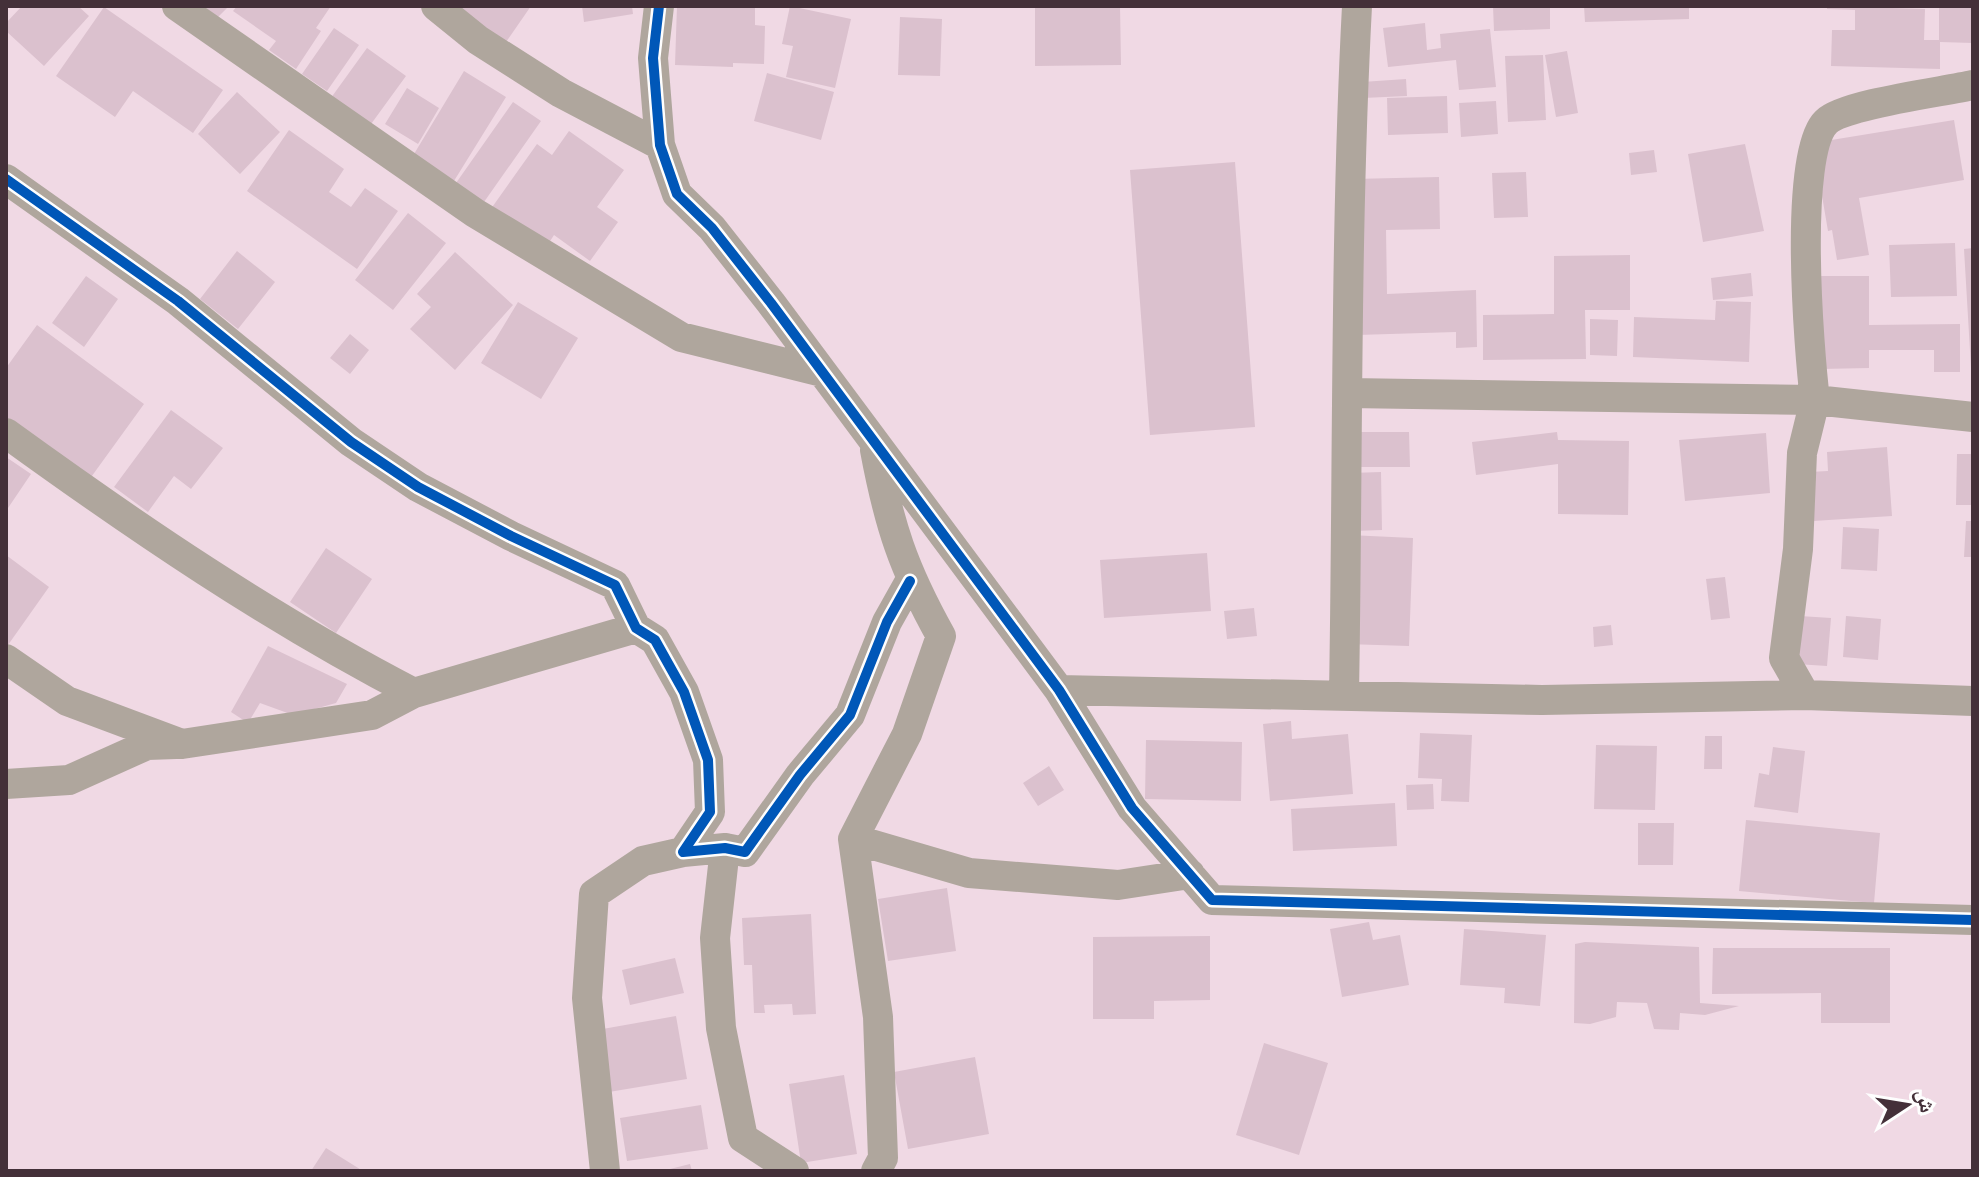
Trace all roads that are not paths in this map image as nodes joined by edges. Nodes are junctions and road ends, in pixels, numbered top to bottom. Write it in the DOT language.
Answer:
graph roads {
  1 [pos="177,6"];
  2 [pos="436,6"];
  3 [pos="659,6"];
  4 [pos="1357,6"];
  5 [pos="1973,85"];
  6 [pos="660,145"];
  7 [pos="6,179"];
  8 [pos="822,372"];
  9 [pos="1349,393"];
  10 [pos="1815,400"];
  11 [pos="1973,417"];
  12 [pos="6,433"];
  13 [pos="874,444"];
  14 [pos="910,581"];
  15 [pos="636,628"];
  16 [pos="6,659"];
  17 [pos="1059,690"];
  18 [pos="414,693"];
  19 [pos="1344,694"];
  20 [pos="1805,695"];
  21 [pos="1973,701"];
  22 [pos="182,744"];
  23 [pos="6,784"];
  24 [pos="853,839"];
  25 [pos="725,848"];
  26 [pos="683,852"];
  27 [pos="1190,874"];
  28 [pos="1973,920"];
  29 [pos="605,1171"];
  30 [pos="794,1171"];
  31 [pos="876,1171"];
  1 -- 8 [label="street"];
  2 -- 6 [label="street"];
  3 -- 6 [label="street"];
  4 -- 9 [label="street"];
  5 -- 10 [label="street"];
  6 -- 8 [label="street"];
  7 -- 15 [label="street"];
  8 -- 13 [label="street"];
  9 -- 10 [label="street"];
  9 -- 19 [label="street"];
  10 -- 11 [label="street"];
  10 -- 20 [label="street"];
  12 -- 18 [label="street"];
  13 -- 14 [label="street"];
  13 -- 17 [label="street"];
  14 -- 24 [label="street"];
  14 -- 25 [label="street"];
  15 -- 18 [label="street"];
  15 -- 26 [label="street"];
  16 -- 22 [label="street"];
  17 -- 19 [label="street"];
  17 -- 27 [label="street"];
  18 -- 22 [label="street"];
  19 -- 20 [label="street"];
  20 -- 21 [label="street"];
  22 -- 23 [label="street"];
  24 -- 27 [label="street"];
  24 -- 31 [label="street"];
  25 -- 26 [label="street"];
  25 -- 30 [label="street"];
  26 -- 29 [label="street"];
  27 -- 28 [label="street"];
}
